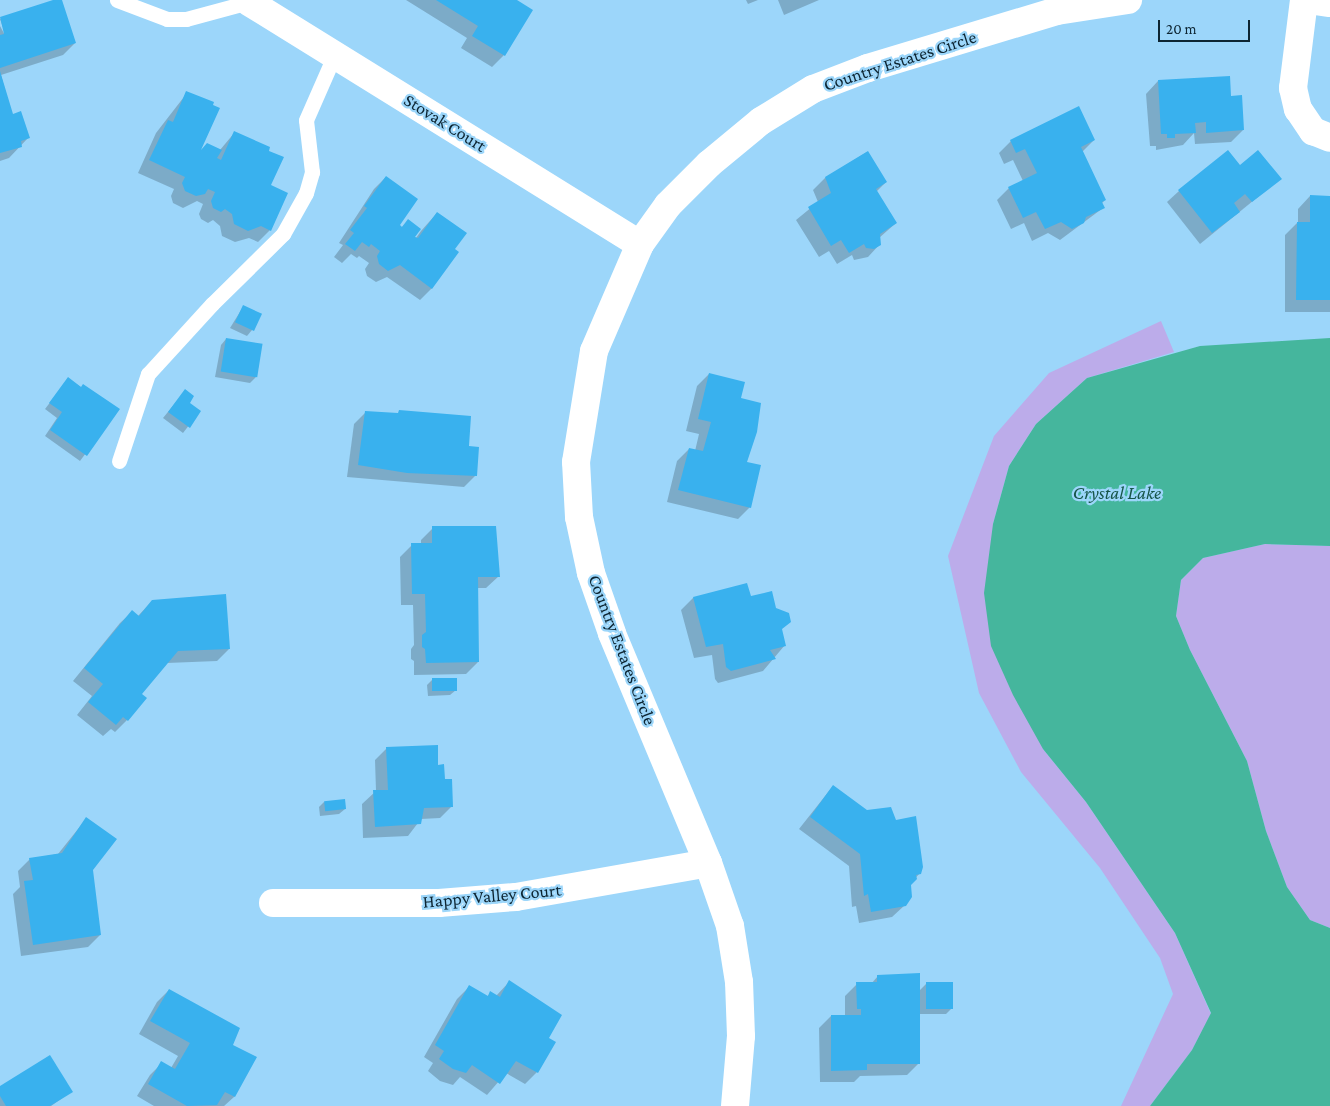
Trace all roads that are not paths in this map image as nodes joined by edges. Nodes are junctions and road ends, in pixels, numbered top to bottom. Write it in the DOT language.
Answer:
graph roads {
  1 [pos="117,0"];
  2 [pos="1128,0"];
  3 [pos="1306,0"];
  4 [pos="249,2"];
  5 [pos="1330,3"];
  6 [pos="335,54"];
  7 [pos="1330,138"];
  8 [pos="640,244"];
  9 [pos="119,461"];
  10 [pos="708,863"];
  11 [pos="273,903"];
  12 [pos="735,1106"];
  1 -- 4 [label="lane"];
  2 -- 8 [label="street, Country Estates Circle"];
  3 -- 5 [label="street"];
  3 -- 7 [label="street"];
  4 -- 6 [label="street, Stovak Court"];
  6 -- 8 [label="street, Stovak Court"];
  6 -- 9 [label="lane"];
  8 -- 10 [label="street, Country Estates Circle"];
  10 -- 11 [label="street, Happy Valley Court"];
  10 -- 12 [label="street, Country Estates Circle"];
}
